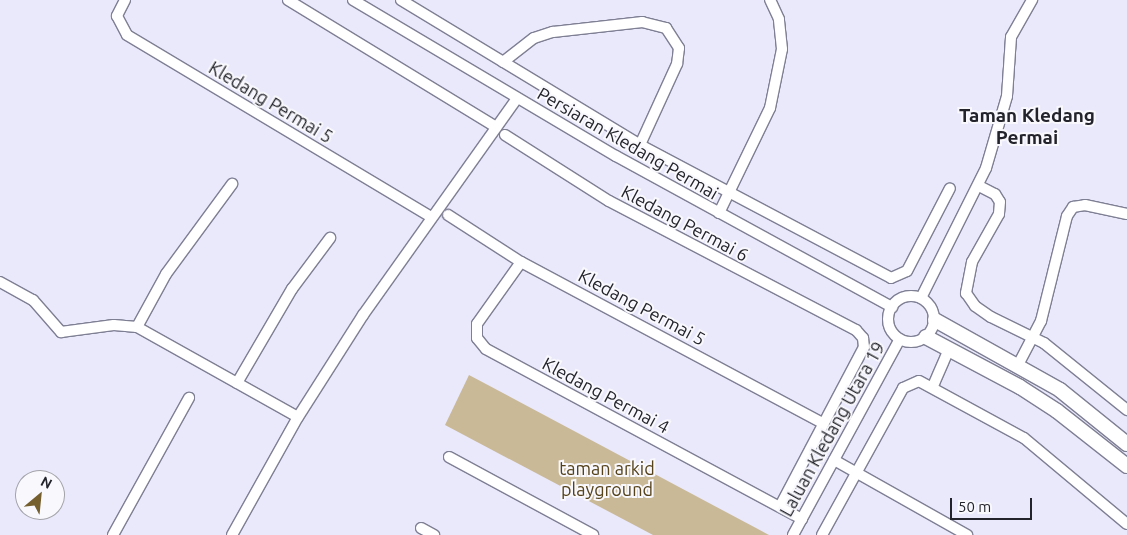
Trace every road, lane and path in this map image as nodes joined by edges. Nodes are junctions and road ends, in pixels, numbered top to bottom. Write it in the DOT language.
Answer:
graph roads {
  1 [pos="125,0"];
  2 [pos="288,0"];
  3 [pos="353,0"];
  4 [pos="400,0"];
  5 [pos="770,0"];
  6 [pos="1032,0"];
  7 [pos="504,62"];
  8 [pos="517,98"];
  9 [pos="496,128"];
  10 [pos="505,135"];
  11 [pos="640,145"];
  12 [pos="232,184"];
  13 [pos="979,186"];
  14 [pos="950,188"];
  15 [pos="729,192"];
  16 [pos="719,213"];
  17 [pos="1127,214"];
  18 [pos="448,215"];
  19 [pos="431,217"];
  20 [pos="330,238"];
  21 [pos="521,262"];
  22 [pos="0,282"];
  23 [pos="921,298"];
  24 [pos="892,307"];
  25 [pos="935,320"];
  26 [pos="137,328"];
  27 [pos="1034,336"];
  28 [pos="926,337"];
  29 [pos="900,340"];
  30 [pos="949,349"];
  31 [pos="1018,365"];
  32 [pos="237,383"];
  33 [pos="933,386"];
  34 [pos="189,398"];
  35 [pos="1127,410"];
  36 [pos="298,417"];
  37 [pos="823,423"];
  38 [pos="1127,444"];
  39 [pos="449,457"];
  40 [pos="834,460"];
  41 [pos="1127,466"];
  42 [pos="858,472"];
  43 [pos="780,506"];
  44 [pos="802,519"];
  45 [pos="1127,524"];
  46 [pos="421,528"];
  47 [pos="113,535"];
  48 [pos="232,535"];
  49 [pos="434,535"];
  50 [pos="592,535"];
  51 [pos="794,535"];
  52 [pos="822,535"];
  53 [pos="967,535"];
  1 -- 19 [label="street, Kledang Permai 5"];
  2 -- 9 [label="street"];
  3 -- 8 [label="street, Persiaran Kledang Permai"];
  4 -- 7 [label="street"];
  5 -- 15 [label="street"];
  6 -- 13 [label="street"];
  7 -- 11 [label="street"];
  7 -- 11 [label="street"];
  8 -- 9 [label="street"];
  8 -- 16 [label="street, Persiaran Kledang Permai"];
  9 -- 19 [label="street"];
  10 -- 37 [label="street, Kledang Permai 6"];
  11 -- 15 [label="street"];
  12 -- 26 [label="street"];
  13 -- 23 [label="street"];
  13 -- 27 [label="street"];
  14 -- 15 [label="street"];
  15 -- 16 [label="street"];
  16 -- 24 [label="street, Persiaran Kledang Permai"];
  17 -- 27 [label="street"];
  18 -- 21 [label="street, Kledang Permai 5"];
  19 -- 36 [label="street"];
  20 -- 32 [label="street"];
  21 -- 37 [label="street, Kledang Permai 5"];
  21 -- 43 [label="street, Kledang Permai 4"];
  22 -- 26 [label="street"];
  23 -- 24 [label="street"];
  23 -- 25 [label="street"];
  24 -- 29 [label="street"];
  25 -- 28 [label="street"];
  25 -- 31 [label="main road"];
  26 -- 32 [label="street"];
  27 -- 31 [label="street"];
  27 -- 35 [label="street"];
  28 -- 29 [label="street"];
  28 -- 30 [label="main road"];
  29 -- 40 [label="street, Laluan Kledang Utara 19"];
  30 -- 33 [label="street"];
  30 -- 41 [label="main road"];
  31 -- 38 [label="main road"];
  32 -- 36 [label="street"];
  33 -- 42 [label="street"];
  33 -- 45 [label="street"];
  34 -- 47 [label="street"];
  36 -- 48 [label="street"];
  37 -- 43 [label="street"];
  39 -- 50 [label="street"];
  40 -- 42 [label="street"];
  40 -- 44 [label="street, Laluan Kledang Utara 19"];
  42 -- 52 [label="street"];
  42 -- 53 [label="street"];
  43 -- 44 [label="street, Kledang Permai 4"];
  44 -- 51 [label="street, Laluan Kledang Utara 19"];
  46 -- 49 [label="street"];
}
